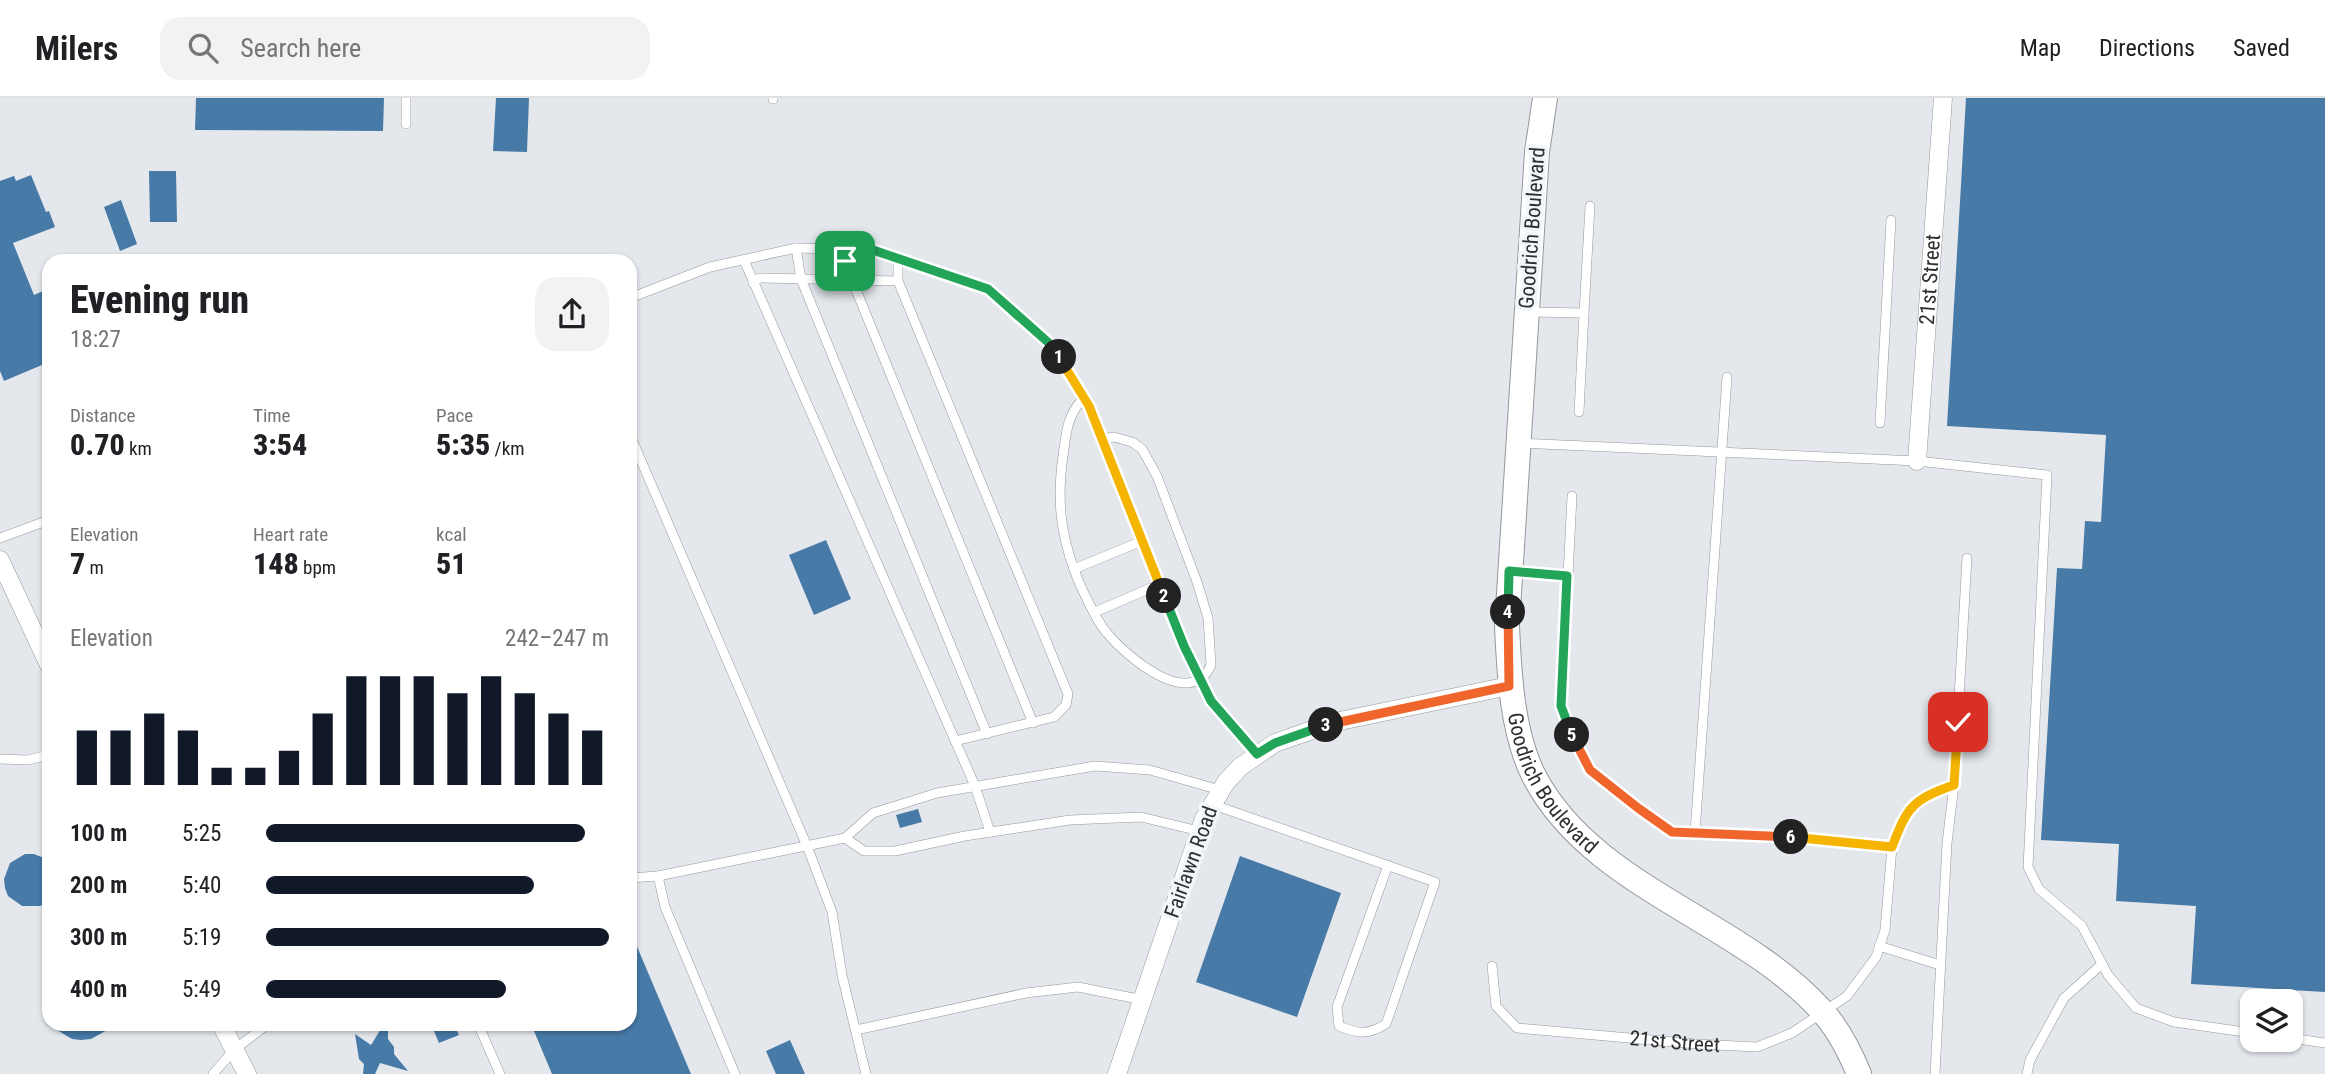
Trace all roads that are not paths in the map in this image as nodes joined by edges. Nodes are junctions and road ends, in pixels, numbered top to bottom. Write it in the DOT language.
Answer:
graph roads {
  1 [pos="406,98"];
  2 [pos="1545,98"];
  3 [pos="1943,98"];
  4 [pos="407,124"];
  5 [pos="1590,206"];
  6 [pos="1891,220"];
  7 [pos="796,248"];
  8 [pos="844,249"];
  9 [pos="898,259"];
  10 [pos="744,260"];
  11 [pos="801,279"];
  12 [pos="852,280"];
  13 [pos="898,281"];
  14 [pos="753,283"];
  15 [pos="637,295"];
  16 [pos="1526,312"];
  17 [pos="1584,313"];
  18 [pos="1727,377"];
  19 [pos="1084,398"];
  20 [pos="1579,412"];
  21 [pos="1880,424"];
  22 [pos="1102,439"];
  23 [pos="1518,442"];
  24 [pos="637,451"];
  25 [pos="1722,452"];
  26 [pos="1917,461"];
  27 [pos="1572,496"];
  28 [pos="42,523"];
  29 [pos="0,538"];
  30 [pos="1142,541"];
  31 [pos="1967,558"];
  32 [pos="0,560"];
  33 [pos="1074,569"];
  34 [pos="1509,571"];
  35 [pos="1567,576"];
  36 [pos="1160,584"];
  37 [pos="1095,612"];
  38 [pos="42,650"];
  39 [pos="1200,678"];
  40 [pos="1509,686"];
  41 [pos="1033,723"];
  42 [pos="987,734"];
  43 [pos="956,741"];
  44 [pos="1257,754"];
  45 [pos="42,757"];
  46 [pos="0,759"];
  47 [pos="1954,785"];
  48 [pos="975,786"];
  49 [pos="1216,797"];
  50 [pos="1199,831"];
  51 [pos="990,832"];
  52 [pos="1695,833"];
  53 [pos="845,838"];
  54 [pos="807,846"];
  55 [pos="1892,847"];
  56 [pos="1388,865"];
  57 [pos="658,876"];
  58 [pos="637,878"];
  59 [pos="1879,946"];
  60 [pos="2102,964"];
  61 [pos="1492,965"];
  62 [pos="1940,965"];
  63 [pos="1143,1000"];
  64 [pos="1824,1012"];
  65 [pos="856,1030"];
  66 [pos="224,1031"];
  67 [pos="259,1031"];
  68 [pos="481,1031"];
  69 [pos="2240,1031"];
  70 [pos="2303,1040"];
  71 [pos="2325,1043"];
  72 [pos="234,1050"];
  73 [pos="213,1074"];
  74 [pos="247,1074"];
  75 [pos="500,1074"];
  76 [pos="735,1074"];
  77 [pos="866,1074"];
  78 [pos="1117,1074"];
  79 [pos="1859,1074"];
  80 [pos="1934,1074"];
  81 [pos="2026,1074"];
  1 -- 4 [label="lane"];
  2 -- 16 [label="street, Goodrich Boulevard"];
  3 -- 26 [label="street, 21st Street"];
  5 -- 17 [label="lane"];
  6 -- 21 [label="lane"];
  7 -- 8 [label="lane"];
  7 -- 10 [label="lane"];
  7 -- 11 [label="lane"];
  8 -- 9 [label="lane"];
  8 -- 12 [label="lane"];
  9 -- 13 [label="lane"];
  9 -- 19 [label="lane"];
  10 -- 14 [label="lane"];
  10 -- 15 [label="lane"];
  11 -- 12 [label="lane"];
  11 -- 14 [label="lane"];
  11 -- 42 [label="lane"];
  12 -- 13 [label="lane"];
  12 -- 41 [label="lane"];
  13 -- 41 [label="lane"];
  14 -- 43 [label="lane"];
  16 -- 17 [label="lane"];
  16 -- 23 [label="street, Goodrich Boulevard"];
  17 -- 20 [label="lane"];
  18 -- 25 [label="lane"];
  19 -- 22 [label="lane"];
  19 -- 33 [label="lane"];
  22 -- 30 [label="lane"];
  22 -- 39 [label="lane"];
  23 -- 25 [label="lane"];
  23 -- 34 [label="street, Goodrich Boulevard"];
  24 -- 54 [label="lane"];
  25 -- 26 [label="lane"];
  25 -- 52 [label="lane"];
  26 -- 60 [label="lane"];
  27 -- 35 [label="lane"];
  28 -- 29 [label="lane"];
  30 -- 33 [label="lane"];
  30 -- 36 [label="lane"];
  31 -- 47 [label="lane"];
  32 -- 38 [label="street"];
  33 -- 37 [label="lane"];
  34 -- 35 [label="lane"];
  34 -- 40 [label="street, Goodrich Boulevard"];
  35 -- 52 [label="lane"];
  36 -- 37 [label="lane"];
  36 -- 39 [label="lane"];
  37 -- 39 [label="lane"];
  39 -- 44 [label="lane"];
  40 -- 44 [label="street, Fairlawn Road"];
  40 -- 64 [label="street, Goodrich Boulevard"];
  41 -- 42 [label="lane"];
  42 -- 43 [label="lane"];
  43 -- 48 [label="lane"];
  44 -- 49 [label="street, Fairlawn Road"];
  45 -- 46 [label="lane"];
  47 -- 55 [label="lane, 21st Street"];
  47 -- 62 [label="lane"];
  48 -- 49 [label="lane"];
  48 -- 51 [label="lane"];
  48 -- 53 [label="lane"];
  49 -- 50 [label="street, Fairlawn Road"];
  49 -- 56 [label="lane"];
  50 -- 51 [label="lane"];
  50 -- 63 [label="street, Fairlawn Road"];
  51 -- 53 [label="lane"];
  52 -- 55 [label="lane"];
  53 -- 54 [label="lane"];
  54 -- 57 [label="lane"];
  54 -- 65 [label="lane"];
  55 -- 59 [label="lane, 21st Street"];
  56 -- 56 [label="lane"];
  57 -- 58 [label="lane"];
  57 -- 76 [label="lane"];
  59 -- 62 [label="lane"];
  59 -- 64 [label="lane, 21st Street"];
  60 -- 69 [label="lane"];
  60 -- 81 [label="lane"];
  61 -- 64 [label="lane, 21st Street"];
  62 -- 80 [label="lane"];
  63 -- 65 [label="lane"];
  63 -- 78 [label="street, Fairlawn Road"];
  64 -- 79 [label="street"];
  65 -- 77 [label="lane"];
  66 -- 72 [label="street"];
  67 -- 72 [label="lane"];
  68 -- 75 [label="lane"];
  70 -- 71 [label="lane"];
  72 -- 73 [label="lane"];
  72 -- 74 [label="street"];
}
